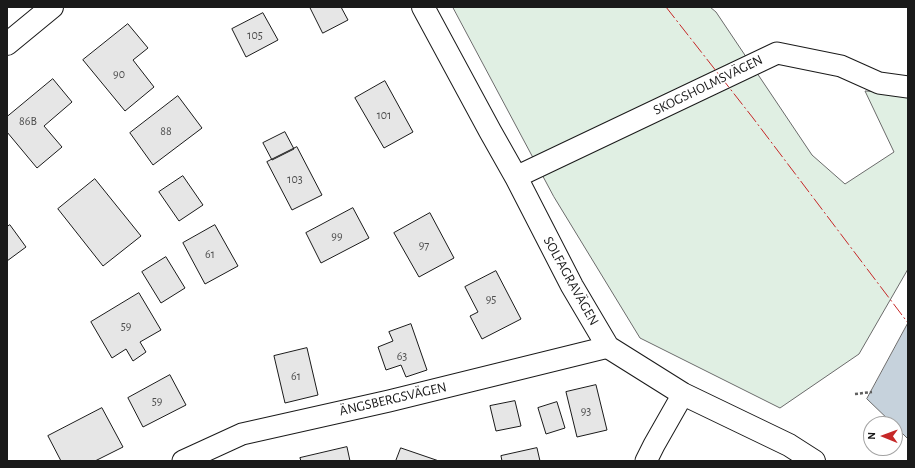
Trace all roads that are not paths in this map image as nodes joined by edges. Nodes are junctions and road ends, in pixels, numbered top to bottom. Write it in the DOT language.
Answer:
graph roads {
  1 [pos="52,7"];
  2 [pos="424,7"];
  3 [pos="7,44"];
  4 [pos="908,87"];
  5 [pos="516,177"];
  6 [pos="608,347"];
  7 [pos="683,394"];
  8 [pos="182,461"];
  9 [pos="646,461"];
  10 [pos="814,461"];
  1 -- 3 [label="street"];
  2 -- 5 [label="street, SOLFAGRAVÄGEN"];
  4 -- 5 [label="street, SKOGSHOLMSVÄGEN"];
  5 -- 6 [label="street, SOLFAGRAVÄGEN"];
  6 -- 7 [label="street, SOLFAGRAVÄGEN"];
  6 -- 8 [label="street, ÄNGSBERGSVÄGEN"];
  7 -- 9 [label="street"];
  7 -- 10 [label="street, SOLFAGRAVÄGEN"];
}
